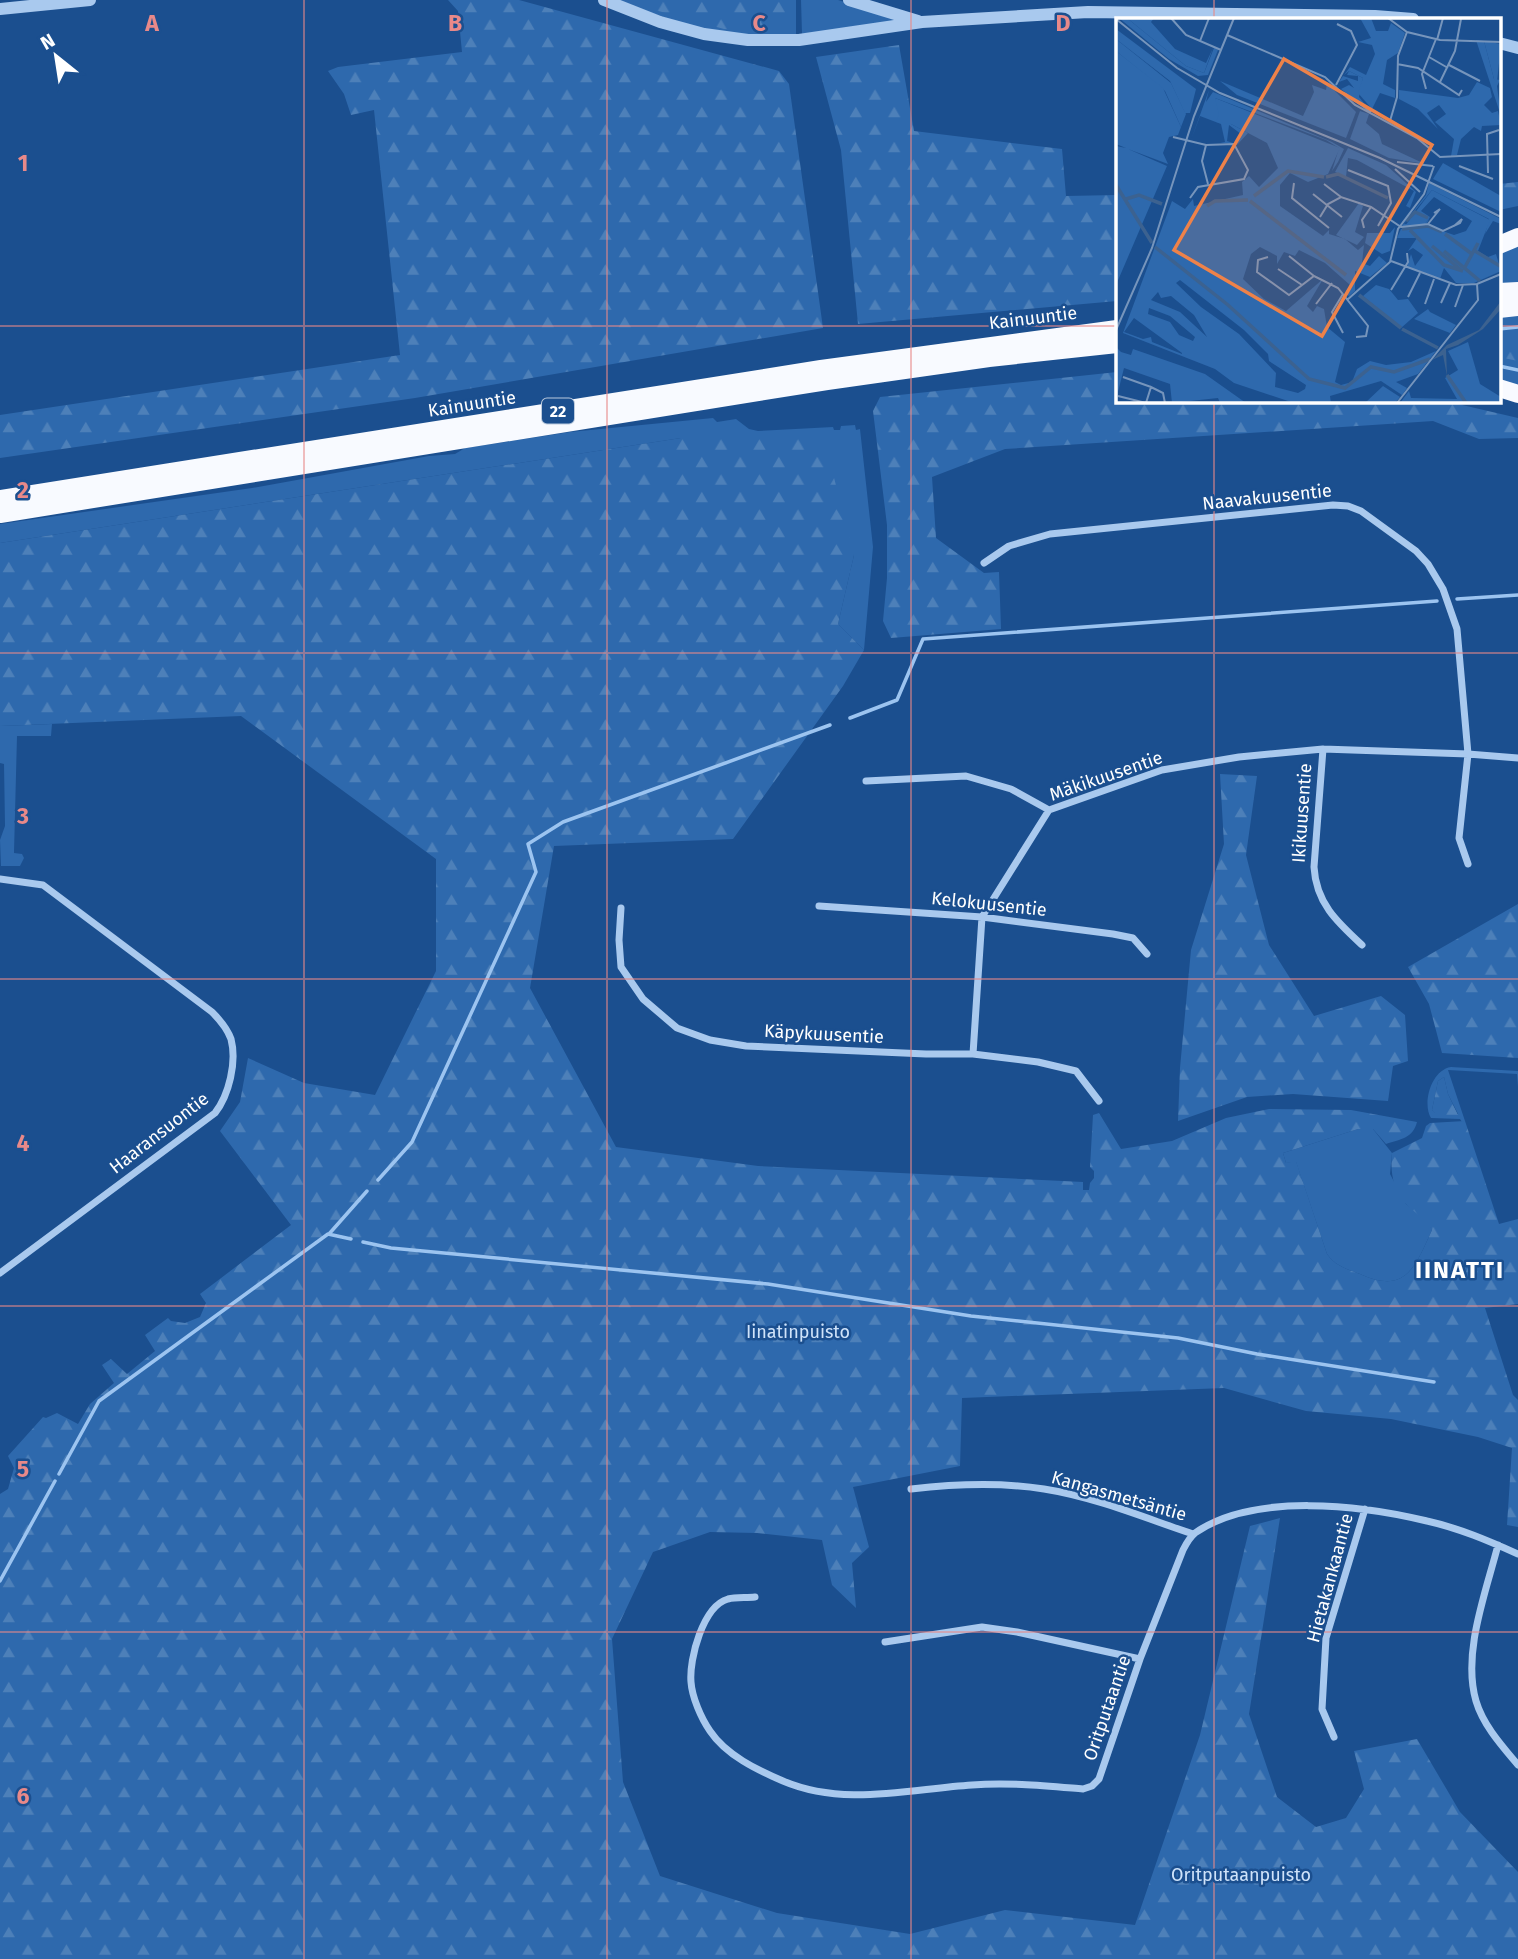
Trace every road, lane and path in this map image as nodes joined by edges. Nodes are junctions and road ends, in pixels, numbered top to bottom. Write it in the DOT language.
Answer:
graph roads {
  1 [pos="90,0"];
  2 [pos="604,0"];
  3 [pos="849,0"];
  4 [pos="1088,6"];
  5 [pos="0,9"];
  6 [pos="1400,18"];
  7 [pos="922,22"];
  8 [pos="1500,43"];
  9 [pos="1518,48"];
  10 [pos="1518,237"];
  11 [pos="1500,244"];
  12 [pos="1518,291"];
  13 [pos="1500,292"];
  14 [pos="1518,307"];
  15 [pos="1500,309"];
  16 [pos="1116,329"];
  17 [pos="1116,344"];
  18 [pos="1500,388"];
  19 [pos="1518,394"];
  20 [pos="0,499"];
  21 [pos="0,514"];
  22 [pos="984,563"];
  23 [pos="1322,750"];
  24 [pos="1468,754"];
  25 [pos="1518,758"];
  26 [pos="866,781"];
  27 [pos="1049,810"];
  28 [pos="1468,864"];
  29 [pos="0,879"];
  30 [pos="819,906"];
  31 [pos="621,908"];
  32 [pos="982,917"];
  33 [pos="1362,945"];
  34 [pos="1147,954"];
  35 [pos="973,1054"];
  36 [pos="1099,1101"];
  37 [pos="0,1273"];
  38 [pos="911,1489"];
  39 [pos="1365,1509"];
  40 [pos="1193,1534"];
  41 [pos="1497,1545"];
  42 [pos="1518,1554"];
  43 [pos="755,1597"];
  44 [pos="885,1642"];
  45 [pos="1140,1659"];
  46 [pos="1334,1737"];
  47 [pos="1518,1765"];
  1 -- 5 [label="street"];
  2 -- 7 [label="street"];
  3 -- 7 [label="street"];
  4 -- 6 [label="street"];
  4 -- 7 [label="street"];
  8 -- 9 [label="street"];
  10 -- 11 [label="highway"];
  12 -- 13 [label="highway"];
  14 -- 15 [label="highway"];
  16 -- 20 [label="highway, Kainuuntie / 22"];
  17 -- 21 [label="highway, Kainuuntie / 22"];
  18 -- 19 [label="highway"];
  22 -- 24 [label="street, Naavakuusentie"];
  23 -- 24 [label="street, Mäkikuusentie"];
  23 -- 27 [label="street, Mäkikuusentie"];
  23 -- 33 [label="street, Ikikuusentie"];
  24 -- 25 [label="street, Mäkikuusentie"];
  24 -- 28 [label="street, Naavakuusentie"];
  26 -- 27 [label="street"];
  27 -- 32 [label="street, Mäkikuusentie"];
  29 -- 37 [label="street, Haaransuontie"];
  30 -- 32 [label="street, Kelokuusentie"];
  31 -- 35 [label="street, Käpykuusentie"];
  32 -- 34 [label="street, Kelokuusentie"];
  32 -- 35 [label="street, Mäkikuusentie"];
  35 -- 36 [label="street, Käpykuusentie"];
  38 -- 40 [label="street, Kangasmetsäntie"];
  39 -- 40 [label="street"];
  39 -- 41 [label="street"];
  39 -- 46 [label="street, Hietakankaantie"];
  40 -- 45 [label="street, Oritputaantie"];
  41 -- 42 [label="street"];
  41 -- 47 [label="street"];
  43 -- 45 [label="street, Oritputaantie"];
  44 -- 45 [label="street"];
}
